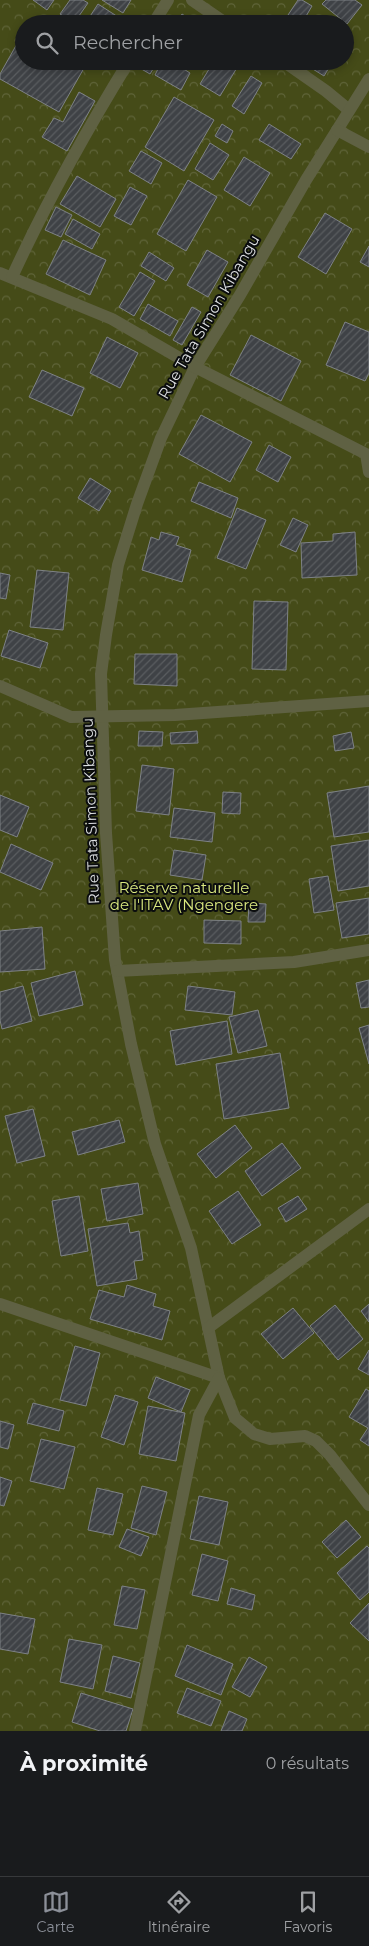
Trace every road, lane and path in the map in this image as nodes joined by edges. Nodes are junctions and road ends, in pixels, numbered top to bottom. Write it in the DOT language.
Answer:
graph roads {
  1 [pos="168,0"];
  2 [pos="192,0"];
  3 [pos="159,15"];
  4 [pos="214,15"];
  5 [pos="124,70"];
  6 [pos="296,70"];
  7 [pos="369,79"];
  8 [pos="349,110"];
  9 [pos="337,130"];
  10 [pos="369,147"];
  11 [pos="6,275"];
  12 [pos="196,367"];
  13 [pos="368,454"];
  14 [pos="369,472"];
  15 [pos="0,686"];
  16 [pos="369,701"];
  17 [pos="104,717"];
  18 [pos="369,950"];
  19 [pos="117,971"];
  20 [pos="369,1209"];
  21 [pos="0,1304"];
  22 [pos="208,1328"];
  23 [pos="219,1378"];
  24 [pos="369,1505"];
  25 [pos="135,1731"];
  1 -- 3 [label="street"];
  2 -- 4 [label="street"];
  5 -- 11 [label="street"];
  6 -- 8 [label="street"];
  7 -- 8 [label="street, Rue Tata Simon Kibangu"];
  8 -- 9 [label="street, Rue Tata Simon Kibangu"];
  9 -- 10 [label="street"];
  9 -- 12 [label="street, Rue Tata Simon Kibangu"];
  11 -- 12 [label="street"];
  12 -- 13 [label="street"];
  12 -- 17 [label="street, Rue Tata Simon Kibangu"];
  13 -- 14 [label="street"];
  15 -- 17 [label="street"];
  16 -- 17 [label="street"];
  17 -- 19 [label="street, Rue Tata Simon Kibangu"];
  18 -- 19 [label="street"];
  19 -- 22 [label="street, Rue Tata Simon Kibangu"];
  20 -- 22 [label="street"];
  21 -- 23 [label="street"];
  22 -- 23 [label="street, Rue Tata Simon Kibangu"];
  23 -- 24 [label="street, Rue Tata Simon Kibangu"];
  23 -- 25 [label="street"];
}
